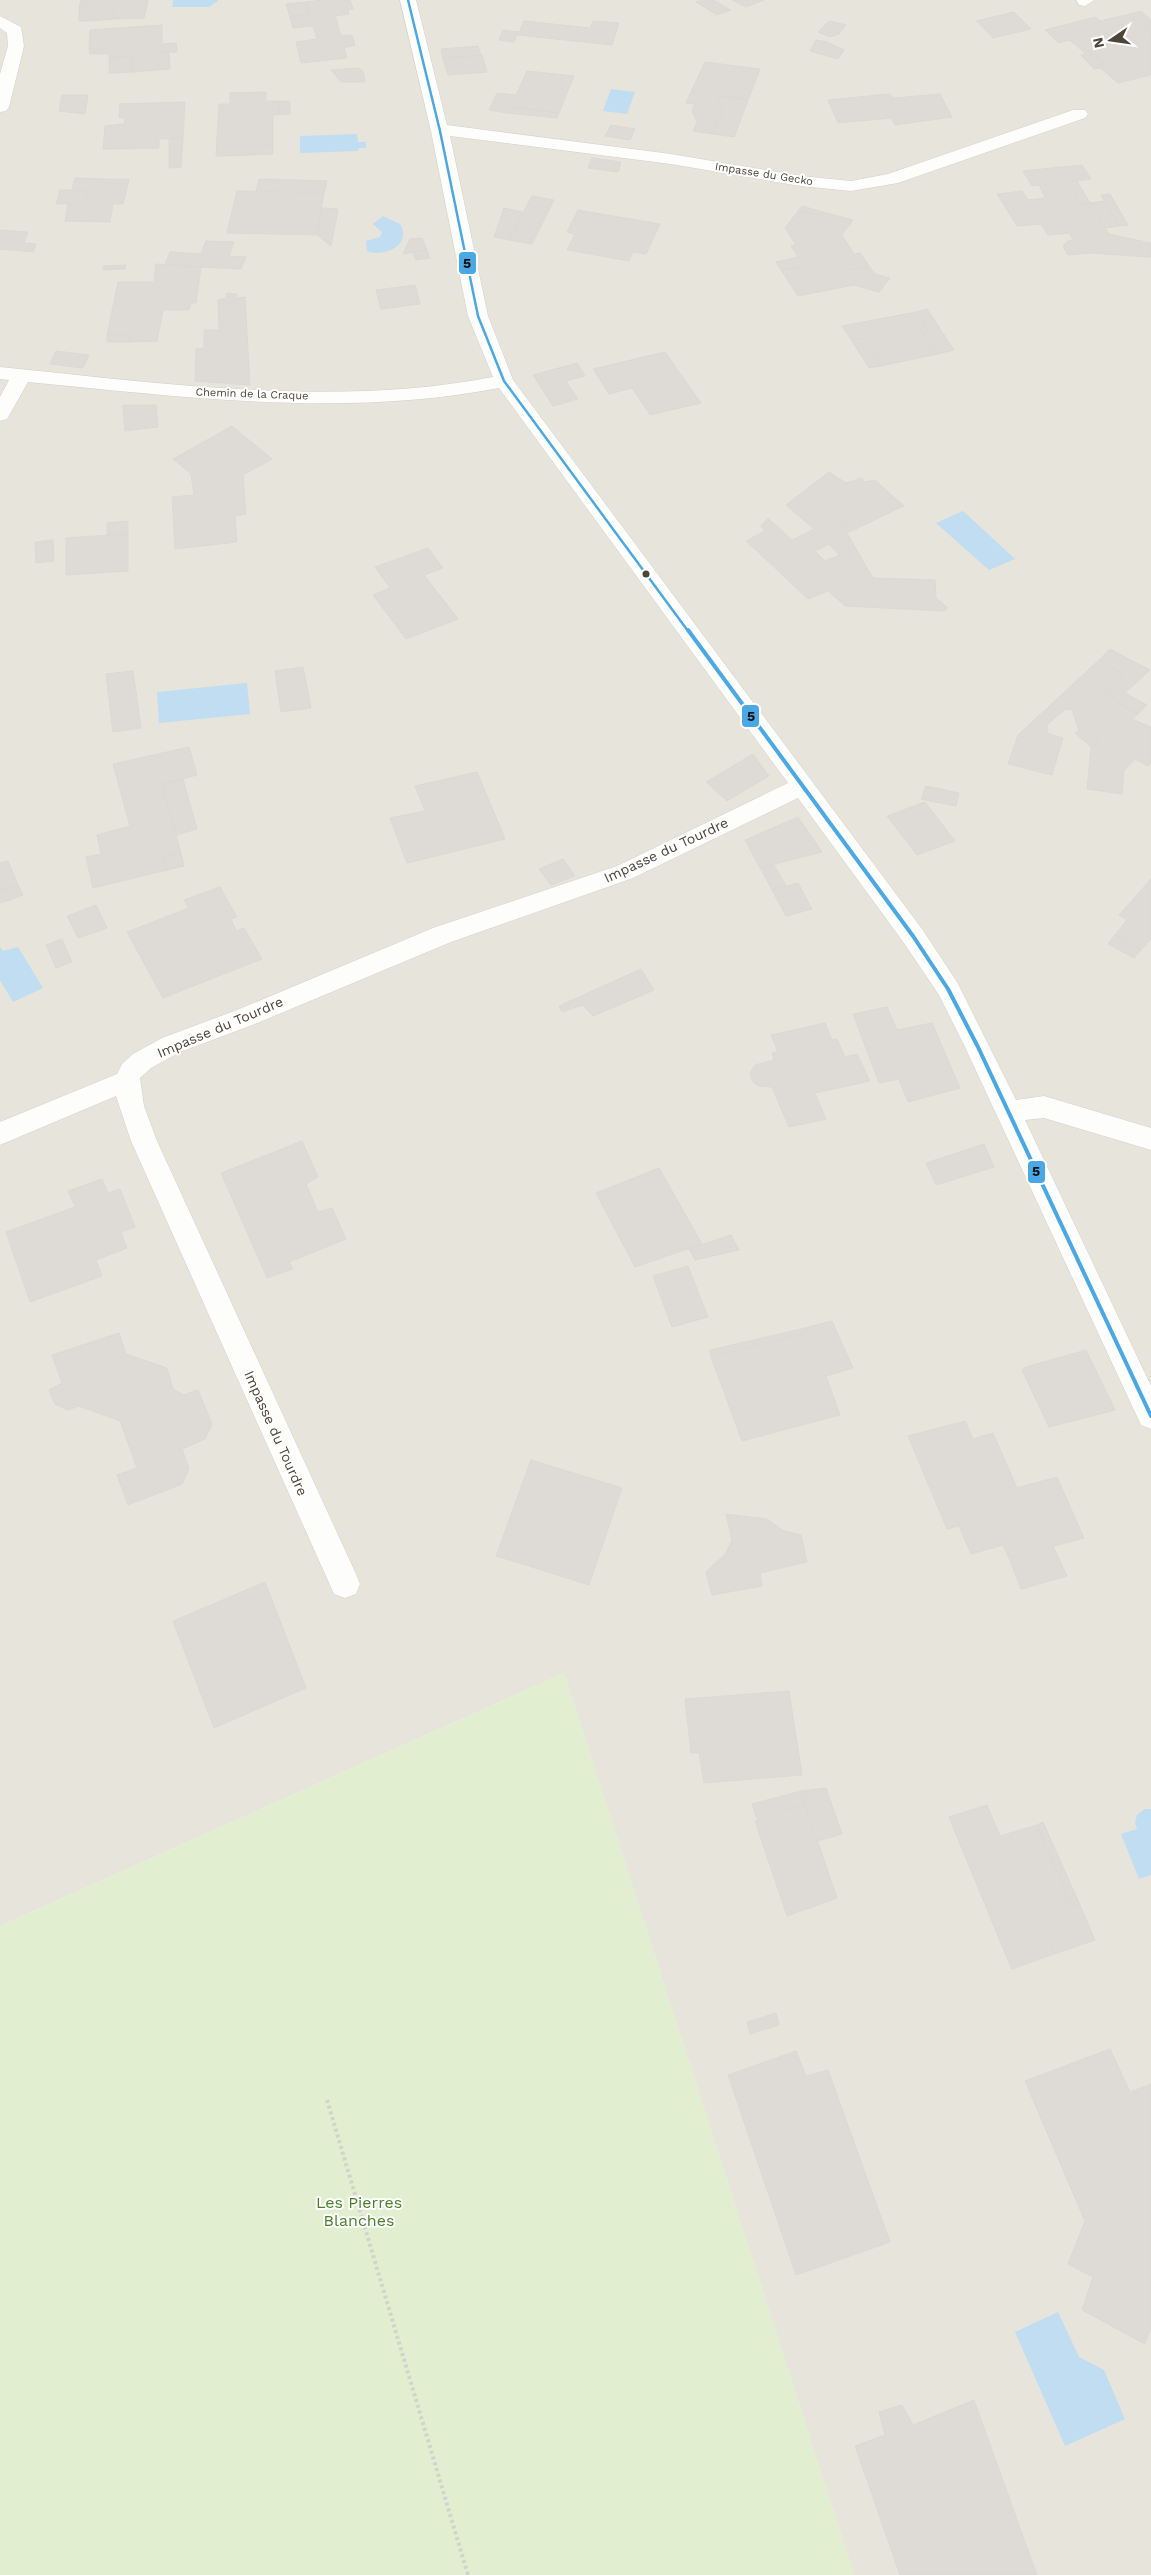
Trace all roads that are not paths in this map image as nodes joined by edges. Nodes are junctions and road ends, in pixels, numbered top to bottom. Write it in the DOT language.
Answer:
graph roads {
  1 [pos="408,0"];
  2 [pos="0,20"];
  3 [pos="0,107"];
  4 [pos="1079,114"];
  5 [pos="440,131"];
  6 [pos="0,373"];
  7 [pos="21,376"];
  8 [pos="504,381"];
  9 [pos="0,414"];
  10 [pos="802,786"];
  11 [pos="126,1081"];
  12 [pos="1010,1112"];
  13 [pos="0,1134"];
  14 [pos="1151,1140"];
  15 [pos="1151,1416"];
  16 [pos="345,1584"];
  1 -- 5 [label="street"];
  2 -- 3 [label="street"];
  4 -- 5 [label="street, Impasse du Gecko"];
  5 -- 8 [label="street"];
  6 -- 7 [label="street, Chemin de la Craque"];
  7 -- 8 [label="street, Chemin de la Craque"];
  7 -- 9 [label="street"];
  8 -- 10 [label="street"];
  10 -- 11 [label="street, Impasse du Tourdre"];
  10 -- 12 [label="street"];
  11 -- 13 [label="street"];
  11 -- 16 [label="street, Impasse du Tourdre"];
  12 -- 14 [label="street"];
  12 -- 15 [label="street"];
}
